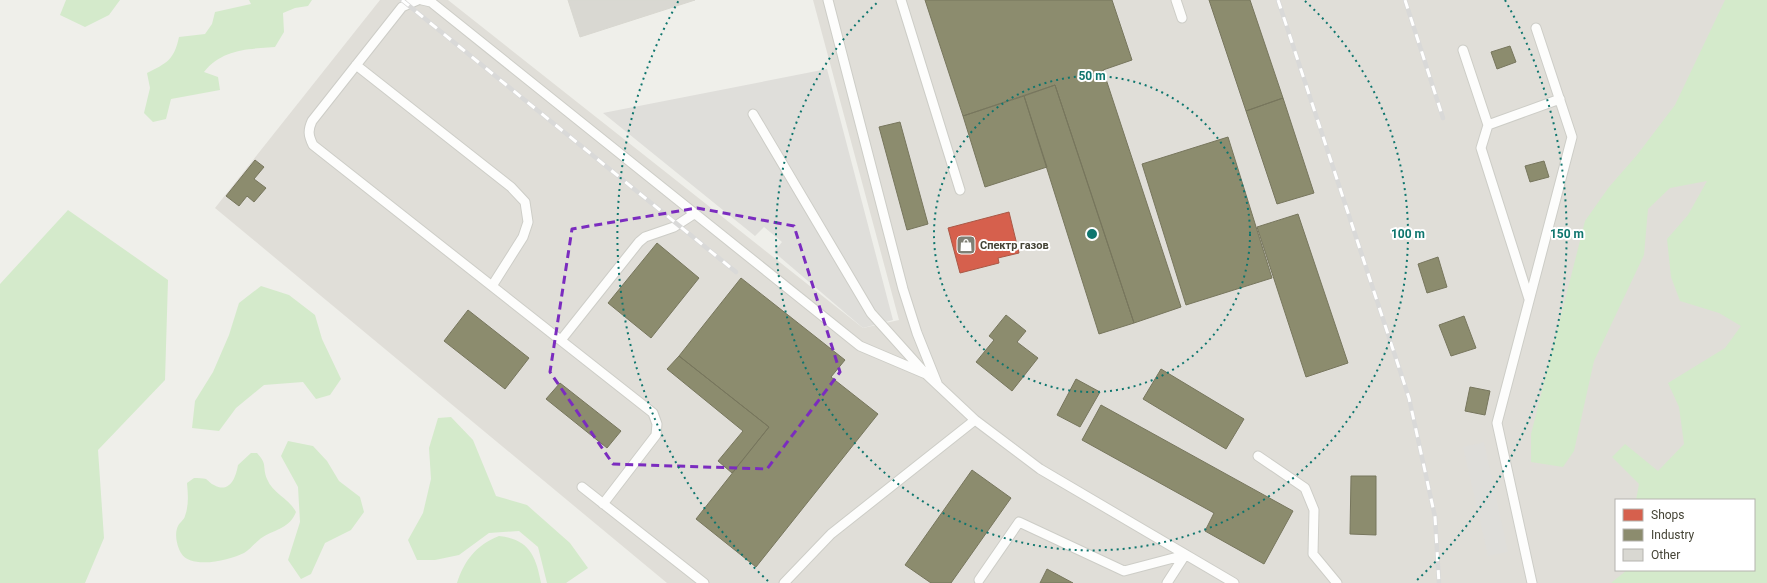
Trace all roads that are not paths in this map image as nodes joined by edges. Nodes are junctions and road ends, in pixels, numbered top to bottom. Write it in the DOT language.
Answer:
graph roads {
  1 [pos="418,0"];
  2 [pos="422,0"];
  3 [pos="828,0"];
  4 [pos="901,0"];
  5 [pos="1176,0"];
  6 [pos="1182,18"];
  7 [pos="1536,28"];
  8 [pos="1463,50"];
  9 [pos="356,65"];
  10 [pos="1560,99"];
  11 [pos="753,114"];
  12 [pos="1488,125"];
  13 [pos="960,190"];
  14 [pos="694,214"];
  15 [pos="492,286"];
  16 [pos="1529,300"];
  17 [pos="561,340"];
  18 [pos="926,374"];
  19 [pos="939,387"];
  20 [pos="974,420"];
  21 [pos="1258,456"];
  22 [pos="582,487"];
  23 [pos="603,504"];
  24 [pos="1185,555"];
  25 [pos="978,580"];
  26 [pos="704,583"];
  27 [pos="784,583"];
  28 [pos="1167,583"];
  29 [pos="1234,583"];
  30 [pos="1337,583"];
  31 [pos="1532,583"];
  1 -- 9 [label="lane"];
  2 -- 14 [label="lane"];
  3 -- 19 [label="lane"];
  4 -- 13 [label="lane"];
  5 -- 6 [label="lane"];
  7 -- 10 [label="lane"];
  8 -- 12 [label="lane"];
  9 -- 15 [label="lane"];
  9 -- 15 [label="lane"];
  10 -- 12 [label="lane"];
  10 -- 16 [label="lane"];
  11 -- 18 [label="lane"];
  12 -- 16 [label="lane"];
  14 -- 17 [label="lane"];
  14 -- 18 [label="lane"];
  15 -- 17 [label="lane"];
  16 -- 31 [label="lane"];
  17 -- 23 [label="lane"];
  18 -- 19 [label="lane"];
  19 -- 20 [label="lane"];
  20 -- 24 [label="lane"];
  20 -- 27 [label="lane"];
  21 -- 30 [label="lane"];
  22 -- 23 [label="lane"];
  23 -- 26 [label="lane"];
  24 -- 25 [label="lane"];
  24 -- 28 [label="lane"];
  24 -- 29 [label="lane"];
}
